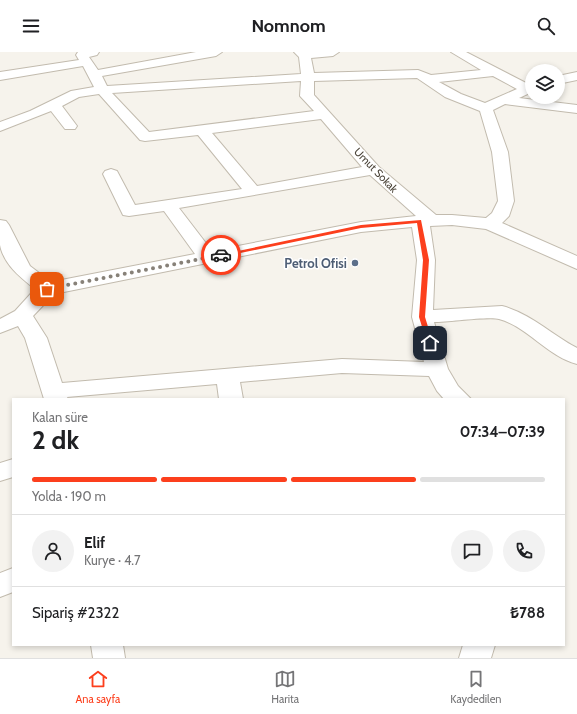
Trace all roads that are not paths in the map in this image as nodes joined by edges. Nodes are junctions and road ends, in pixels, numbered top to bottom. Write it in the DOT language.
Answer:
graph roads {
  1 [pos="216,52"];
  2 [pos="333,52"];
  3 [pos="457,52"];
  4 [pos="302,54"];
  5 [pos="90,57"];
  6 [pos="177,60"];
  7 [pos="495,72"];
  8 [pos="95,74"];
  9 [pos="0,76"];
  10 [pos="577,76"];
  11 [pos="308,77"];
  12 [pos="430,79"];
  13 [pos="565,79"];
  14 [pos="215,84"];
  15 [pos="525,86"];
  16 [pos="102,90"];
  17 [pos="525,90"];
  18 [pos="503,100"];
  19 [pos="54,106"];
  20 [pos="486,108"];
  21 [pos="577,109"];
  22 [pos="325,114"];
  23 [pos="0,126"];
  24 [pos="70,126"];
  25 [pos="202,130"];
  26 [pos="373,170"];
  27 [pos="111,174"];
  28 [pos="252,192"];
  29 [pos="168,205"];
  30 [pos="426,221"];
  31 [pos="490,224"];
  32 [pos="0,225"];
  33 [pos="208,258"];
  34 [pos="577,263"];
  35 [pos="47,289"];
  36 [pos="22,315"];
  37 [pos="422,317"];
  38 [pos="0,327"];
  39 [pos="577,357"];
  40 [pos="437,369"];
  41 [pos="228,375"];
  42 [pos="56,395"];
  43 [pos="231,398"];
  44 [pos="458,398"];
  45 [pos="12,468"];
  46 [pos="0,472"];
  47 [pos="12,580"];
  48 [pos="0,585"];
  49 [pos="107,646"];
  50 [pos="479,646"];
  51 [pos="109,658"];
  52 [pos="475,658"];
  1 -- 6 [label="street"];
  2 -- 4 [label="street"];
  3 -- 7 [label="street"];
  4 -- 11 [label="street, Umut Sokak"];
  5 -- 8 [label="street"];
  5 -- 9 [label="street"];
  6 -- 8 [label="street"];
  6 -- 14 [label="street"];
  7 -- 12 [label="street"];
  7 -- 15 [label="street"];
  8 -- 16 [label="street"];
  10 -- 13 [label="street"];
  11 -- 12 [label="street"];
  11 -- 14 [label="street"];
  11 -- 22 [label="street, Umut Sokak"];
  12 -- 20 [label="street"];
  14 -- 16 [label="street"];
  16 -- 19 [label="street"];
  16 -- 25 [label="street"];
  17 -- 18 [label="street"];
  18 -- 20 [label="street"];
  18 -- 21 [label="street"];
  19 -- 23 [label="street"];
  19 -- 24 [label="street"];
  20 -- 31 [label="street"];
  22 -- 25 [label="street"];
  22 -- 26 [label="street, Umut Sokak"];
  25 -- 28 [label="street"];
  26 -- 28 [label="street"];
  26 -- 30 [label="street, Umut Sokak"];
  27 -- 29 [label="street"];
  28 -- 29 [label="street"];
  29 -- 33 [label="street"];
  30 -- 31 [label="street"];
  30 -- 33 [label="street"];
  30 -- 37 [label="street"];
  31 -- 34 [label="street"];
  32 -- 35 [label="street"];
  33 -- 35 [label="street"];
  35 -- 36 [label="street"];
  36 -- 38 [label="street"];
  36 -- 42 [label="street"];
  37 -- 39 [label="street"];
  37 -- 40 [label="street"];
  40 -- 41 [label="street"];
  40 -- 44 [label="street"];
  41 -- 42 [label="street"];
  41 -- 43 [label="street"];
  45 -- 46 [label="street"];
  47 -- 48 [label="street"];
  49 -- 51 [label="street"];
  50 -- 52 [label="street"];
}
